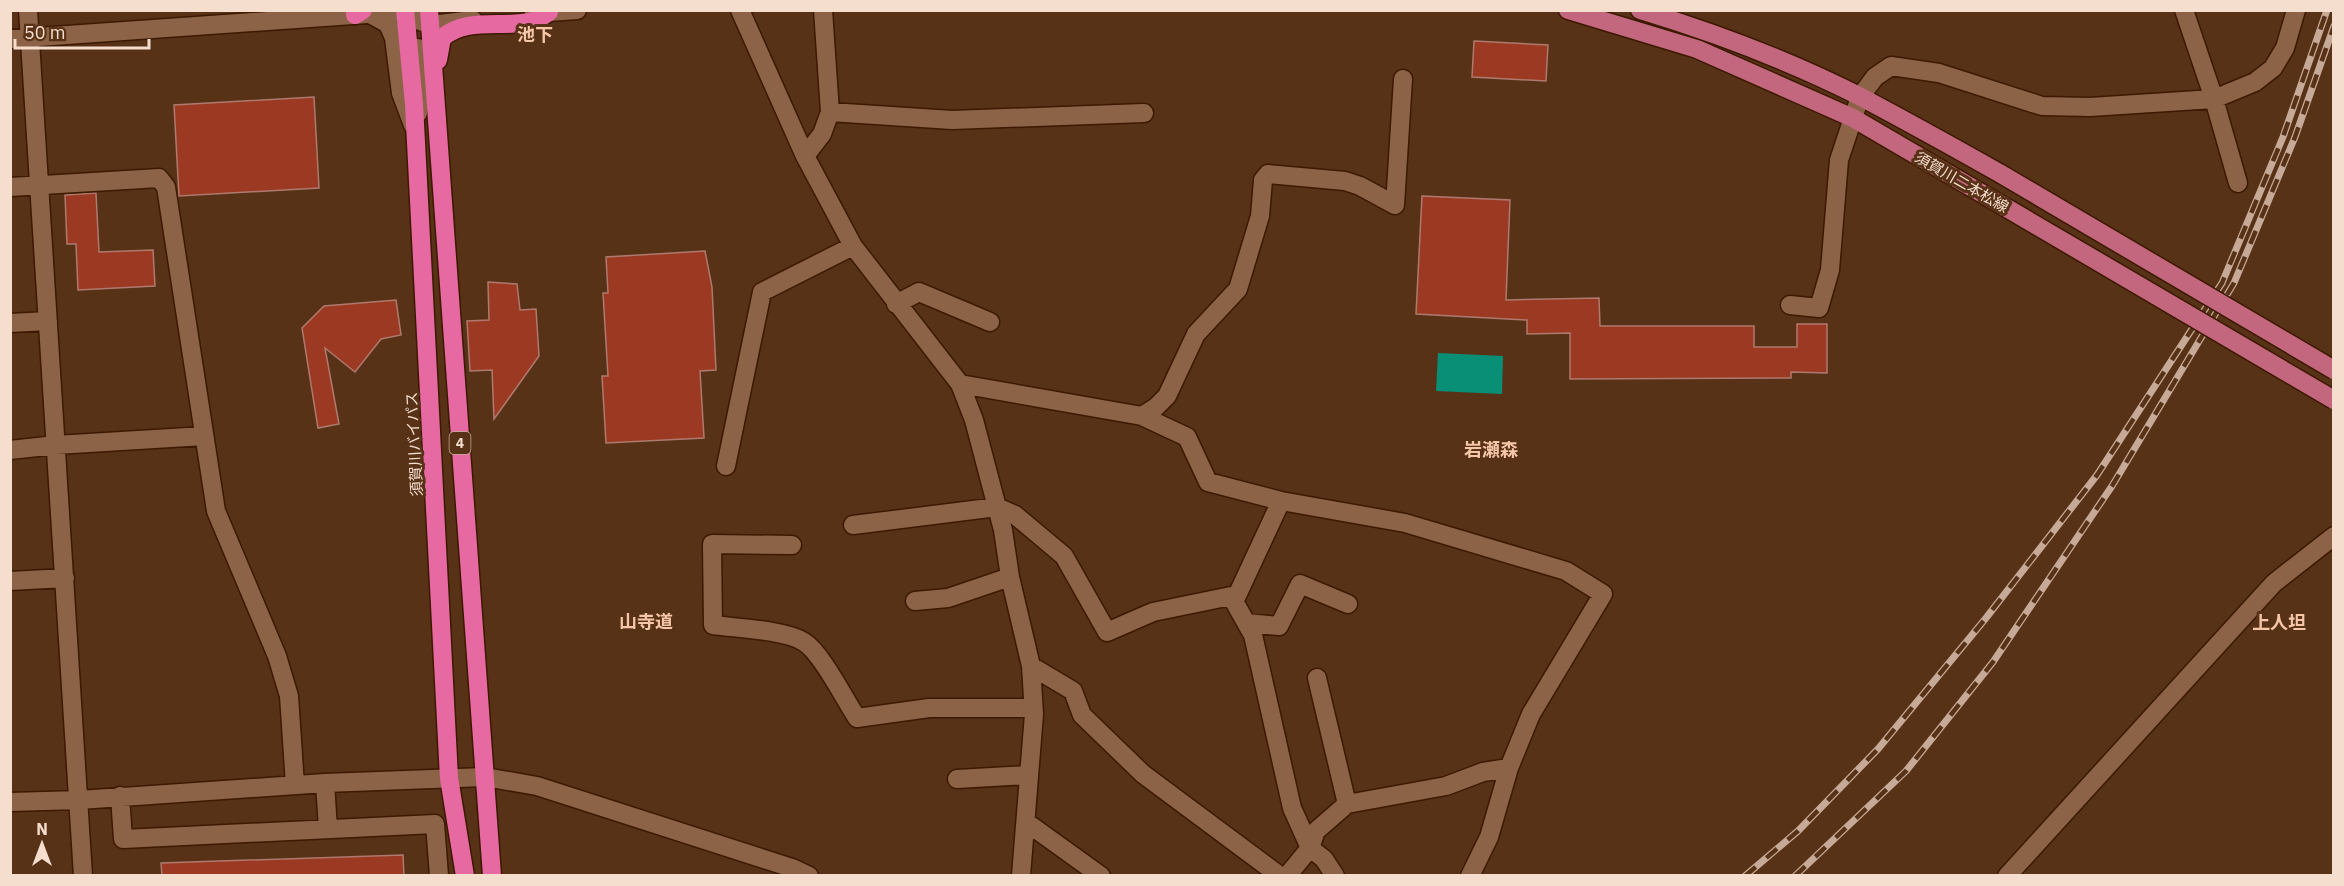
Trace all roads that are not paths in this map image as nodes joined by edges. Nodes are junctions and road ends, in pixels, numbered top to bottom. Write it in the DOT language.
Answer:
graph roads {
  1 [pos="28,10"];
  2 [pos="577,10"];
  3 [pos="740,10"];
  4 [pos="824,10"];
  5 [pos="1568,10"];
  6 [pos="1640,10"];
  7 [pos="2184,10"];
  8 [pos="2296,10"];
  9 [pos="549,12"];
  10 [pos="363,13"];
  11 [pos="417,14"];
  12 [pos="29,37"];
  13 [pos="10,39"];
  14 [pos="1403,79"];
  15 [pos="1860,97"];
  16 [pos="2214,99"];
  17 [pos="830,112"];
  18 [pos="1144,113"];
  19 [pos="1853,117"];
  20 [pos="436,128"];
  21 [pos="415,129"];
  22 [pos="805,156"];
  23 [pos="2238,183"];
  24 [pos="40,185"];
  25 [pos="10,187"];
  26 [pos="853,246"];
  27 [pos="896,304"];
  28 [pos="1790,304"];
  29 [pos="48,321"];
  30 [pos="990,322"];
  31 [pos="10,323"];
  32 [pos="2334,370"];
  33 [pos="960,384"];
  34 [pos="2334,400"];
  35 [pos="1142,416"];
  36 [pos="204,436"];
  37 [pos="56,445"];
  38 [pos="10,450"];
  39 [pos="726,466"];
  40 [pos="1281,501"];
  41 [pos="997,507"];
  42 [pos="853,525"];
  43 [pos="2334,536"];
  44 [pos="792,545"];
  45 [pos="64,578"];
  46 [pos="1011,578"];
  47 [pos="10,581"];
  48 [pos="915,601"];
  49 [pos="1234,602"];
  50 [pos="1348,604"];
  51 [pos="1246,623"];
  52 [pos="1031,666"];
  53 [pos="1317,678"];
  54 [pos="1033,708"];
  55 [pos="1509,768"];
  56 [pos="1029,775"];
  57 [pos="485,777"];
  58 [pos="449,778"];
  59 [pos="957,779"];
  60 [pos="325,783"];
  61 [pos="295,785"];
  62 [pos="120,796"];
  63 [pos="79,800"];
  64 [pos="10,802"];
  65 [pos="1347,804"];
  66 [pos="1026,822"];
  67 [pos="328,829"];
  68 [pos="1310,848"];
  69 [pos="83,876"];
  70 [pos="439,876"];
  71 [pos="465,876"];
  72 [pos="492,876"];
  73 [pos="809,876"];
  74 [pos="1021,876"];
  75 [pos="1101,876"];
  76 [pos="1280,876"];
  77 [pos="1287,876"];
  78 [pos="1335,876"];
  79 [pos="1470,876"];
  80 [pos="2007,876"];
  1 -- 12 [label="street"];
  2 -- 9 [label="street"];
  3 -- 22 [label="street"];
  4 -- 17 [label="street"];
  5 -- 19 [label="main road, 須賀川二本松線"];
  6 -- 15 [label="main road, 須賀川二本松線"];
  7 -- 16 [label="street"];
  8 -- 16 [label="street"];
  9 -- 11 [label="street"];
  9 -- 20 [label="highway"];
  10 -- 11 [label="street"];
  10 -- 12 [label="street"];
  10 -- 21 [label="street"];
  11 -- 20 [label="highway, 4"];
  11 -- 21 [label="highway, 須賀川バイパス / 4"];
  12 -- 13 [label="street"];
  12 -- 24 [label="street"];
  14 -- 35 [label="street"];
  15 -- 16 [label="street"];
  15 -- 19 [label="street"];
  15 -- 32 [label="main road, 須賀川二本松線, bridge"];
  16 -- 23 [label="street"];
  17 -- 18 [label="street"];
  17 -- 22 [label="street"];
  19 -- 28 [label="street"];
  19 -- 34 [label="main road, 須賀川二本松線, bridge"];
  20 -- 57 [label="highway, 4"];
  21 -- 58 [label="highway, 須賀川バイパス / 4"];
  22 -- 26 [label="street"];
  24 -- 25 [label="street"];
  24 -- 29 [label="street"];
  24 -- 36 [label="street"];
  26 -- 27 [label="street"];
  26 -- 39 [label="street"];
  27 -- 30 [label="street"];
  27 -- 33 [label="street"];
  29 -- 31 [label="street"];
  29 -- 37 [label="street"];
  33 -- 35 [label="street"];
  33 -- 41 [label="street"];
  35 -- 40 [label="street"];
  36 -- 37 [label="street"];
  36 -- 61 [label="street"];
  37 -- 38 [label="street"];
  37 -- 45 [label="street"];
  40 -- 49 [label="street"];
  40 -- 55 [label="street"];
  41 -- 42 [label="street"];
  41 -- 46 [label="street"];
  41 -- 49 [label="street"];
  43 -- 80 [label="street"];
  44 -- 54 [label="street"];
  45 -- 47 [label="street"];
  45 -- 63 [label="street"];
  46 -- 48 [label="street"];
  46 -- 52 [label="street"];
  49 -- 51 [label="street"];
  50 -- 51 [label="street"];
  51 -- 68 [label="street"];
  52 -- 54 [label="street"];
  52 -- 76 [label="street"];
  53 -- 65 [label="street"];
  54 -- 56 [label="street"];
  55 -- 65 [label="street"];
  55 -- 79 [label="street"];
  56 -- 59 [label="street"];
  56 -- 66 [label="street"];
  57 -- 58 [label="street"];
  57 -- 72 [label="highway, 4"];
  57 -- 73 [label="street"];
  58 -- 60 [label="street"];
  58 -- 71 [label="highway, 須賀川バイパス / 4"];
  60 -- 61 [label="street"];
  60 -- 67 [label="street"];
  61 -- 62 [label="street"];
  62 -- 63 [label="street"];
  62 -- 67 [label="street"];
  63 -- 64 [label="street"];
  63 -- 69 [label="street"];
  65 -- 68 [label="street"];
  66 -- 74 [label="street"];
  66 -- 75 [label="street"];
  67 -- 70 [label="street"];
  68 -- 77 [label="street"];
  68 -- 78 [label="street"];
}
